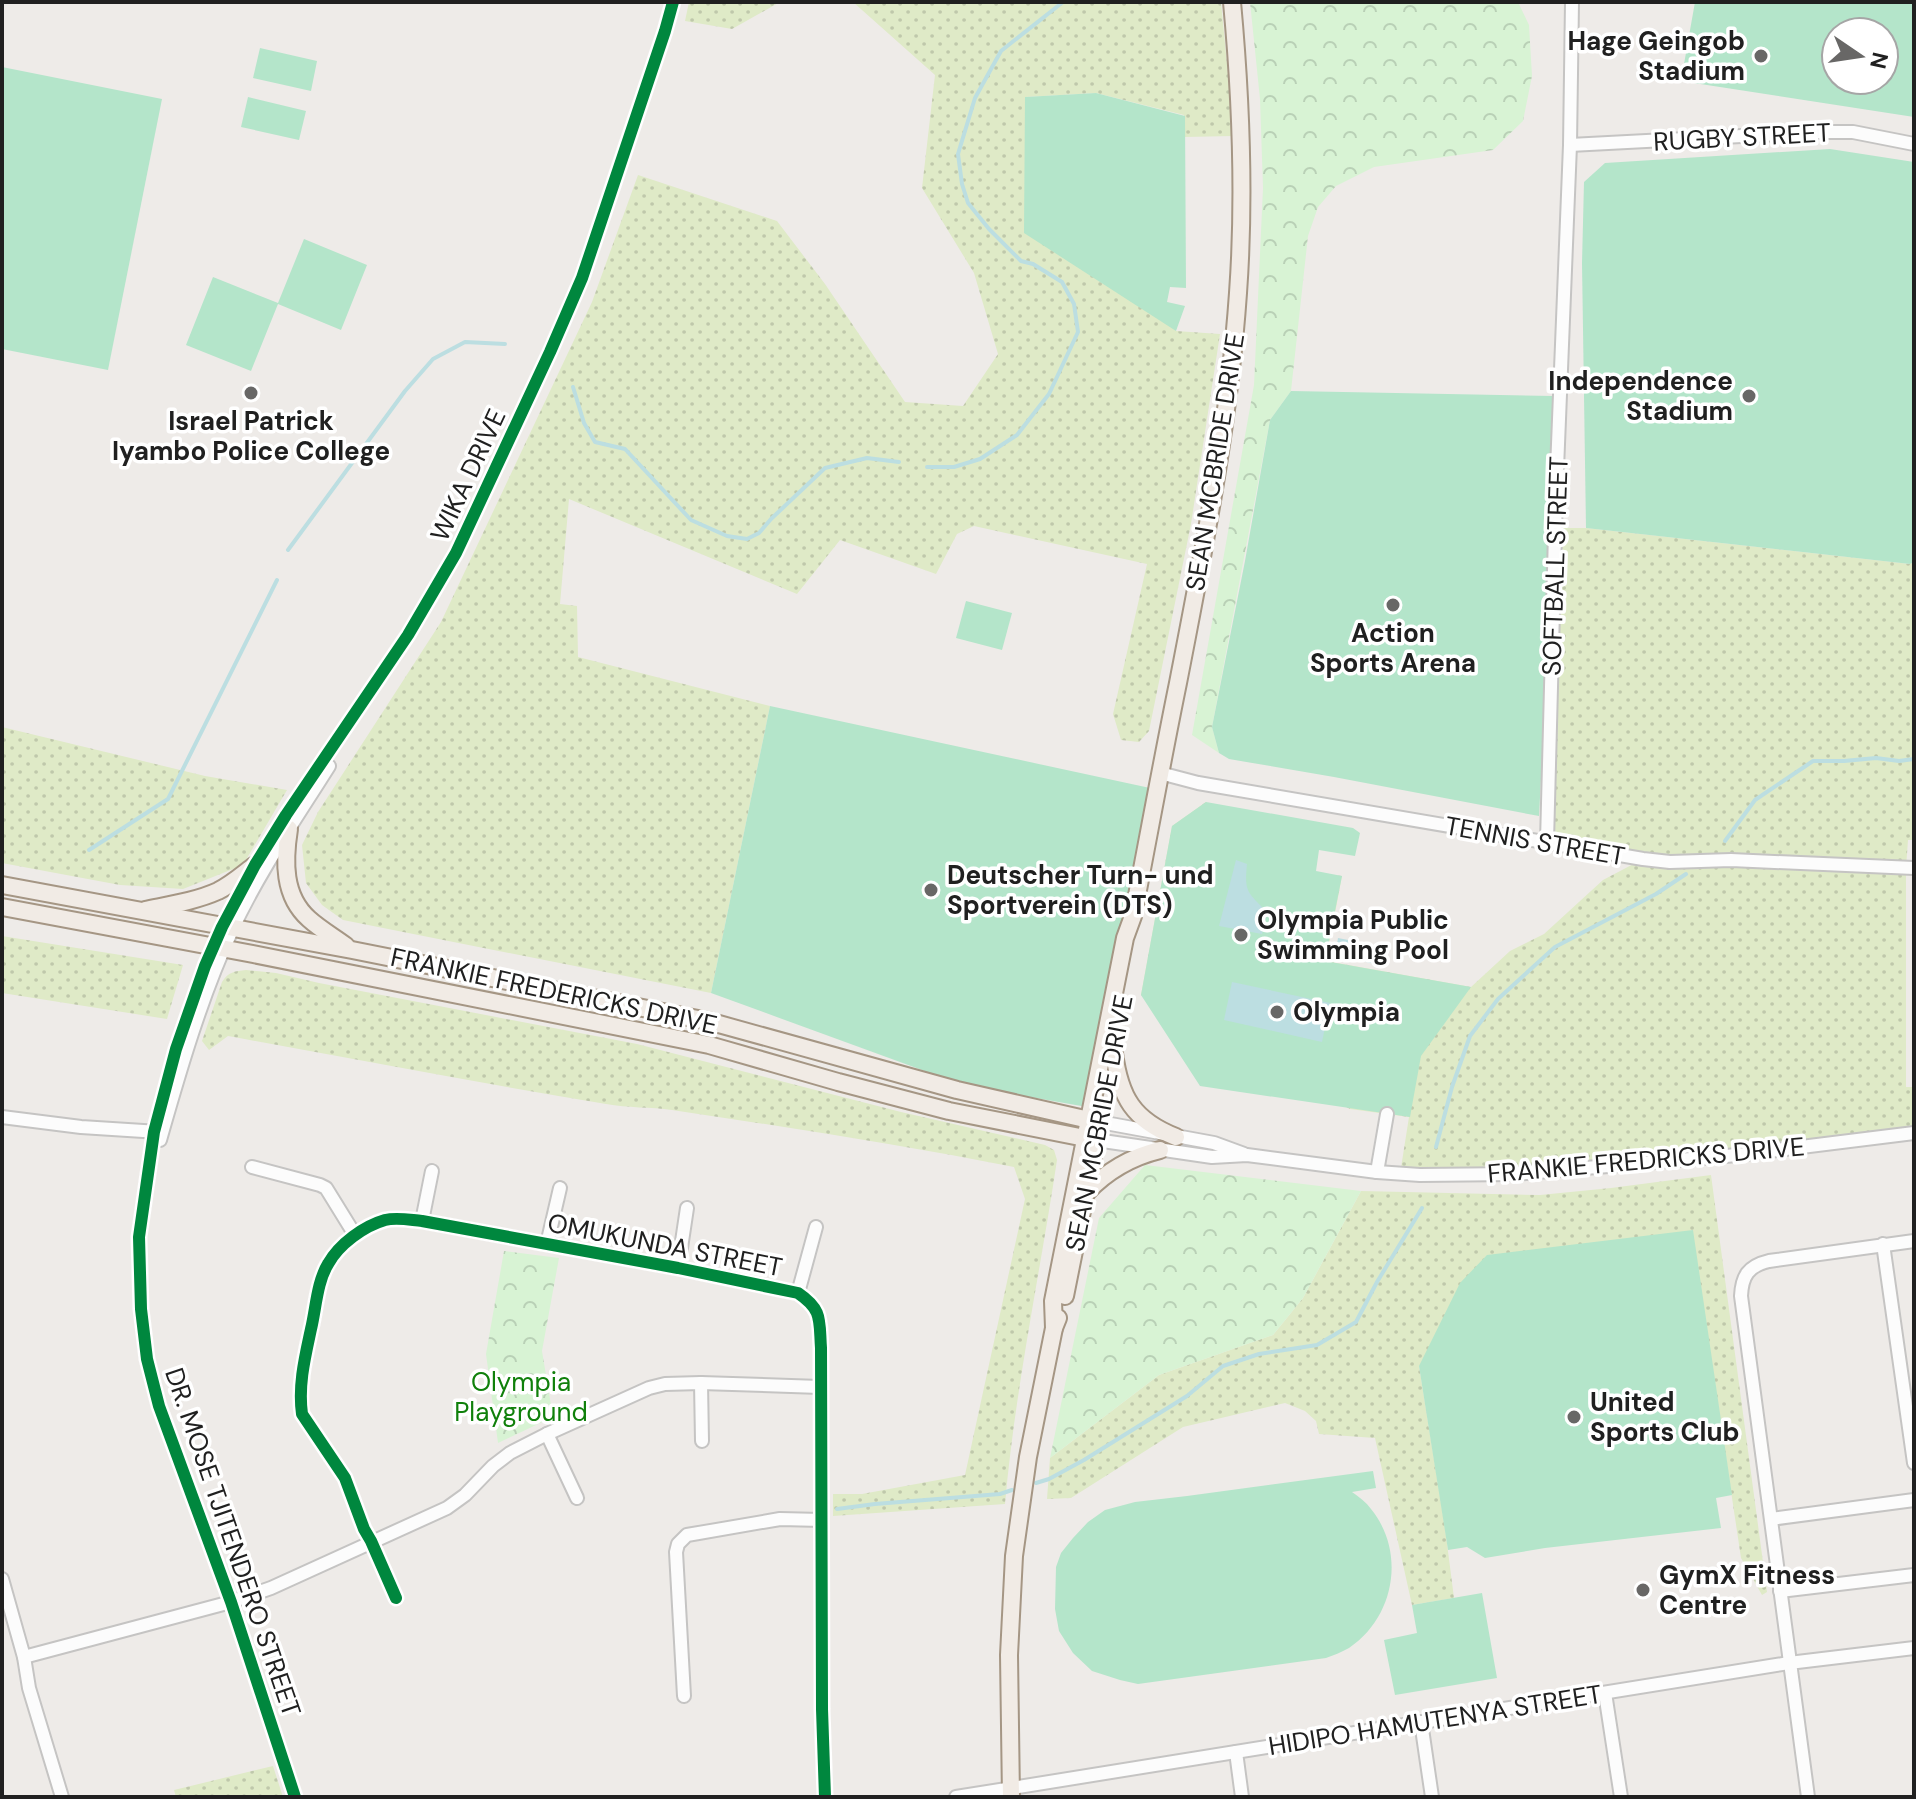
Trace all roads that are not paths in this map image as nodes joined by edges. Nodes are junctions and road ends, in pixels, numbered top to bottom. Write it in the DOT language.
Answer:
graph roads {
  1 [pos="673,2"];
  2 [pos="1232,2"];
  3 [pos="1572,2"];
  4 [pos="1914,144"];
  5 [pos="1570,145"];
  6 [pos="374,687"];
  7 [pos="1160,773"];
  8 [pos="289,829"];
  9 [pos="1547,842"];
  10 [pos="255,865"];
  11 [pos="1914,868"];
  12 [pos="2,885"];
  13 [pos="2,907"];
  14 [pos="140,911"];
  15 [pos="1133,916"];
  16 [pos="228,928"];
  17 [pos="218,948"];
  18 [pos="352,950"];
  19 [pos="1114,1053"];
  20 [pos="1387,1114"];
  21 [pos="2,1117"];
  22 [pos="1093,1130"];
  23 [pos="158,1132"];
  24 [pos="1914,1133"];
  25 [pos="1176,1137"];
  26 [pos="1160,1150"];
  27 [pos="1247,1155"];
  28 [pos="252,1167"];
  29 [pos="432,1171"];
  30 [pos="1377,1172"];
  31 [pos="560,1188"];
  32 [pos="1087,1192"];
  33 [pos="687,1208"];
  34 [pos="422,1221"];
  35 [pos="816,1227"];
  36 [pos="355,1235"];
  37 [pos="1914,1241"];
  38 [pos="547,1244"];
  39 [pos="1883,1244"];
  40 [pos="678,1268"];
  41 [pos="798,1293"];
  42 [pos="1054,1328"];
  43 [pos="701,1383"];
  44 [pos="820,1387"];
  45 [pos="547,1434"];
  46 [pos="702,1441"];
  47 [pos="1914,1463"];
  48 [pos="577,1498"];
  49 [pos="1914,1500"];
  50 [pos="1771,1519"];
  51 [pos="822,1520"];
  52 [pos="371,1541"];
  53 [pos="1914,1575"];
  54 [pos="2,1579"];
  55 [pos="1780,1591"];
  56 [pos="396,1598"];
  57 [pos="231,1602"];
  58 [pos="1914,1648"];
  59 [pos="24,1657"];
  60 [pos="1789,1663"];
  61 [pos="1605,1693"];
  62 [pos="684,1696"];
  63 [pos="1421,1722"];
  64 [pos="1236,1752"];
  65 [pos="1010,1793"];
  66 [pos="62,1797"];
  67 [pos="295,1797"];
  68 [pos="825,1797"];
  69 [pos="956,1797"];
  70 [pos="1242,1797"];
  71 [pos="1432,1797"];
  72 [pos="1621,1797"];
  73 [pos="1808,1797"];
  1 -- 6 [label="street, WIKA DRIVE"];
  2 -- 7 [label="main road, SEAN MCBRIDE DRIVE"];
  3 -- 5 [label="street, SOFTBALL STREET"];
  4 -- 5 [label="street, RUGBY STREET"];
  5 -- 9 [label="street, SOFTBALL STREET"];
  6 -- 8 [label="street, WIKA DRIVE"];
  6 -- 10 [label="street, WIKA DRIVE"];
  7 -- 9 [label="street, TENNIS STREET"];
  7 -- 15 [label="main road, SEAN MCBRIDE DRIVE"];
  8 -- 16 [label="street, WIKA DRIVE"];
  8 -- 18 [label="main road"];
  9 -- 11 [label="street, TENNIS STREET"];
  10 -- 14 [label="main road"];
  10 -- 16 [label="street, WIKA DRIVE"];
  12 -- 14 [label="main road, FRANKIE FREDERICKS DRIVE"];
  13 -- 17 [label="main road, FRANKIE FREDERICKS DRIVE"];
  14 -- 16 [label="main road, FRANKIE FREDERICKS DRIVE"];
  15 -- 19 [label="main road, SEAN MCBRIDE DRIVE"];
  15 -- 22 [label="main road, SEAN MCBRIDE DRIVE"];
  16 -- 17 [label="street, DR. MOSE TJITENDERO STREET"];
  16 -- 18 [label="main road, FRANKIE FREDERICKS DRIVE"];
  17 -- 22 [label="main road, FRANKIE FREDERICKS DRIVE"];
  17 -- 23 [label="street, DR. MOSE TJITENDERO STREET"];
  18 -- 22 [label="main road, FRANKIE FREDERICKS DRIVE"];
  19 -- 22 [label="main road, SEAN MCBRIDE DRIVE"];
  19 -- 25 [label="main road"];
  20 -- 30 [label="street"];
  21 -- 23 [label="street"];
  22 -- 25 [label="street, FRANKIE FREDRICKS DRIVE"];
  22 -- 26 [label="street, FRANKIE FREDRICKS DRIVE"];
  22 -- 32 [label="main road, SEAN MCBRIDE DRIVE"];
  22 -- 42 [label="main road, SEAN MCBRIDE DRIVE"];
  23 -- 57 [label="street, DR. MOSE TJITENDERO STREET"];
  24 -- 30 [label="street, FRANKIE FREDRICKS DRIVE"];
  25 -- 27 [label="street, FRANKIE FREDRICKS DRIVE"];
  26 -- 27 [label="street, FRANKIE FREDRICKS DRIVE"];
  26 -- 32 [label="main road"];
  27 -- 30 [label="street, FRANKIE FREDRICKS DRIVE"];
  28 -- 36 [label="street"];
  29 -- 34 [label="street"];
  31 -- 38 [label="street"];
  32 -- 42 [label="main road, SEAN MCBRIDE DRIVE"];
  33 -- 40 [label="street"];
  34 -- 36 [label="street, OMUKUNDA STREET"];
  34 -- 38 [label="street, OMUKUNDA STREET"];
  35 -- 41 [label="street"];
  36 -- 52 [label="street, OMUKUNDA STREET"];
  37 -- 39 [label="street"];
  38 -- 40 [label="street, OMUKUNDA STREET"];
  39 -- 47 [label="street"];
  39 -- 50 [label="street"];
  40 -- 41 [label="street, OMUKUNDA STREET"];
  41 -- 44 [label="street, OMUKUNDA STREET"];
  42 -- 65 [label="main road, SEAN MCBRIDE DRIVE"];
  43 -- 44 [label="street"];
  43 -- 45 [label="street"];
  43 -- 46 [label="street"];
  44 -- 51 [label="street, OMUKUNDA STREET"];
  45 -- 48 [label="street"];
  45 -- 52 [label="street"];
  49 -- 50 [label="street"];
  50 -- 55 [label="street"];
  51 -- 62 [label="street"];
  51 -- 68 [label="street, OMUKUNDA STREET"];
  52 -- 56 [label="street, OMUKUNDA STREET"];
  52 -- 57 [label="street"];
  53 -- 55 [label="street"];
  54 -- 59 [label="street"];
  55 -- 60 [label="street"];
  57 -- 59 [label="street"];
  57 -- 67 [label="street, DR. MOSE TJITENDERO STREET"];
  58 -- 60 [label="street, HIDIPO HAMUTENYA STREET"];
  59 -- 66 [label="street"];
  60 -- 61 [label="street, HIDIPO HAMUTENYA STREET"];
  60 -- 73 [label="street"];
  61 -- 63 [label="street, HIDIPO HAMUTENYA STREET"];
  61 -- 72 [label="street"];
  63 -- 64 [label="street, HIDIPO HAMUTENYA STREET"];
  63 -- 71 [label="street"];
  64 -- 65 [label="street, HIDIPO HAMUTENYA STREET"];
  64 -- 70 [label="street"];
  65 -- 69 [label="street, HIDIPO HAMUTENYA STREET"];
}
